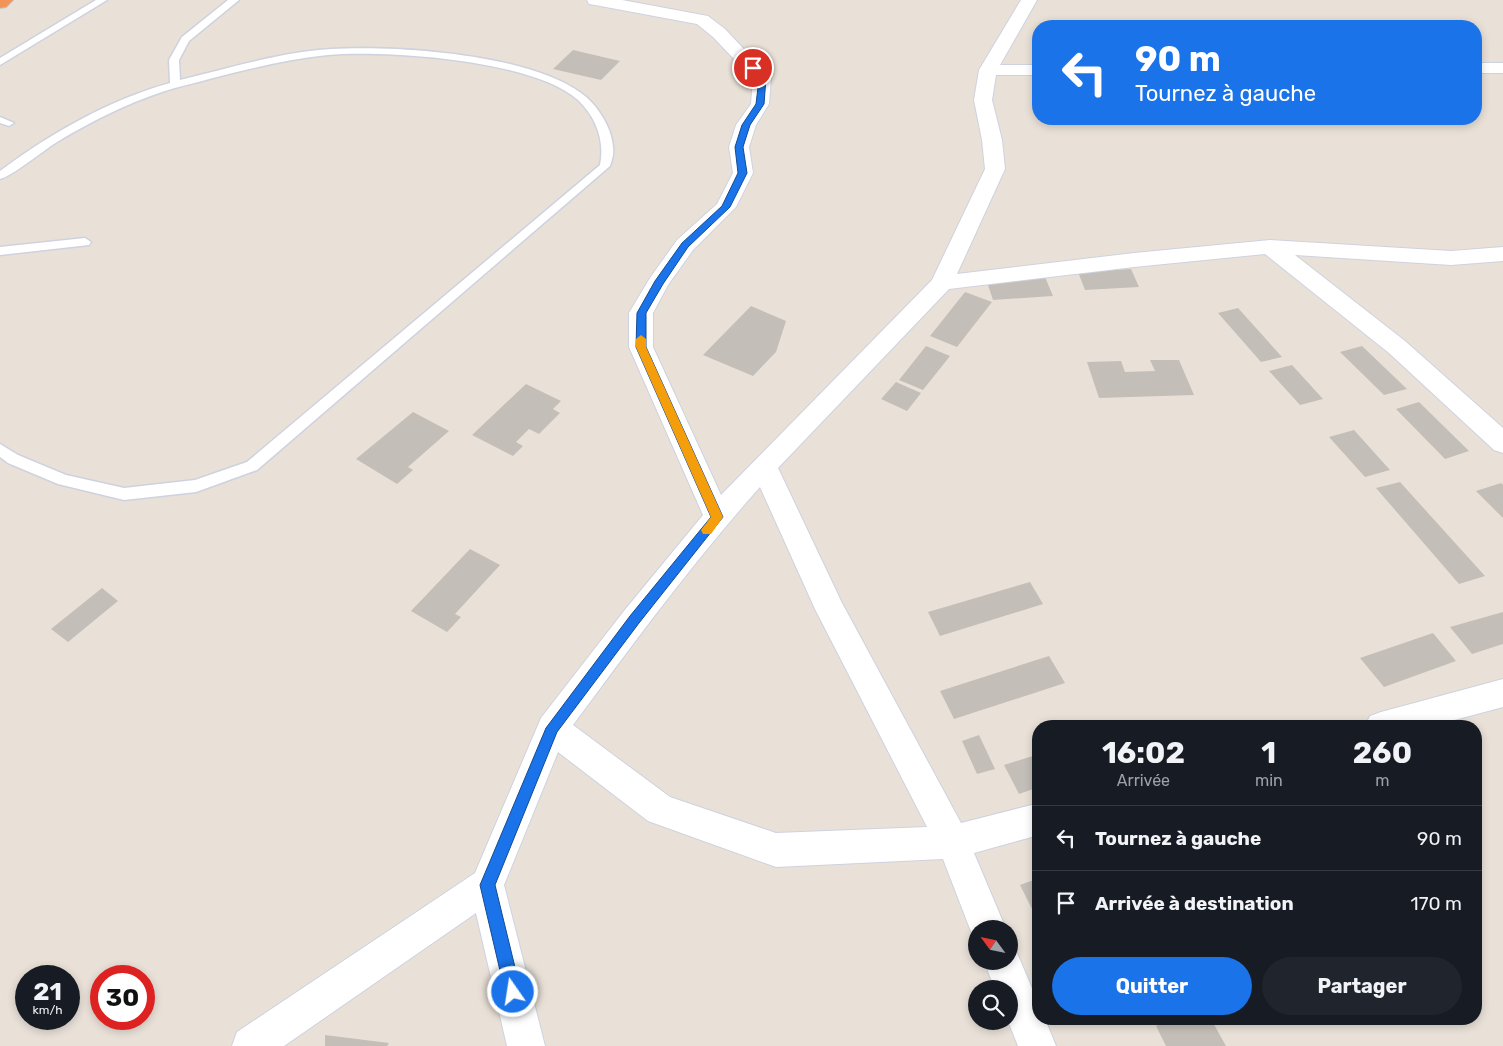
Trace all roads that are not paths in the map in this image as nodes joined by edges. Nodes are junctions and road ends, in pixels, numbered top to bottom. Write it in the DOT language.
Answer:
graph roads {
  1 [pos="5,0"];
  2 [pos="102,0"];
  3 [pos="234,0"];
  4 [pos="595,0"];
  5 [pos="1029,0"];
  6 [pos="0,3"];
  7 [pos="0,62"];
  8 [pos="1482,68"];
  9 [pos="1503,68"];
  10 [pos="988,70"];
  11 [pos="1032,70"];
  12 [pos="175,85"];
  13 [pos="0,176"];
  14 [pos="85,242"];
  15 [pos="1270,247"];
  16 [pos="0,251"];
  17 [pos="1503,254"];
  18 [pos="942,283"];
  19 [pos="1503,443"];
  20 [pos="0,449"];
  21 [pos="764,466"];
  22 [pos="717,517"];
  23 [pos="1503,693"];
  24 [pos="1403,720"];
  25 [pos="552,728"];
  26 [pos="1032,821"];
  27 [pos="952,842"];
  28 [pos="487,885"];
  29 [pos="984,920"];
  30 [pos="1006,970"];
  31 [pos="251,1046"];
  32 [pos="526,1046"];
  33 [pos="1037,1046"];
  1 -- 6 [label="highway"];
  2 -- 7 [label="lane"];
  3 -- 12 [label="lane"];
  4 -- 22 [label="street"];
  5 -- 10 [label="street"];
  8 -- 9 [label="street"];
  10 -- 11 [label="street"];
  10 -- 18 [label="street"];
  12 -- 13 [label="lane"];
  12 -- 20 [label="lane"];
  14 -- 16 [label="lane"];
  15 -- 17 [label="street"];
  15 -- 18 [label="street"];
  15 -- 19 [label="street"];
  18 -- 21 [label="street"];
  21 -- 22 [label="street"];
  21 -- 27 [label="street"];
  22 -- 25 [label="street"];
  23 -- 24 [label="street"];
  25 -- 27 [label="street"];
  25 -- 28 [label="street"];
  26 -- 27 [label="street"];
  27 -- 29 [label="street"];
  28 -- 31 [label="street"];
  28 -- 32 [label="street"];
  30 -- 33 [label="street"];
}
